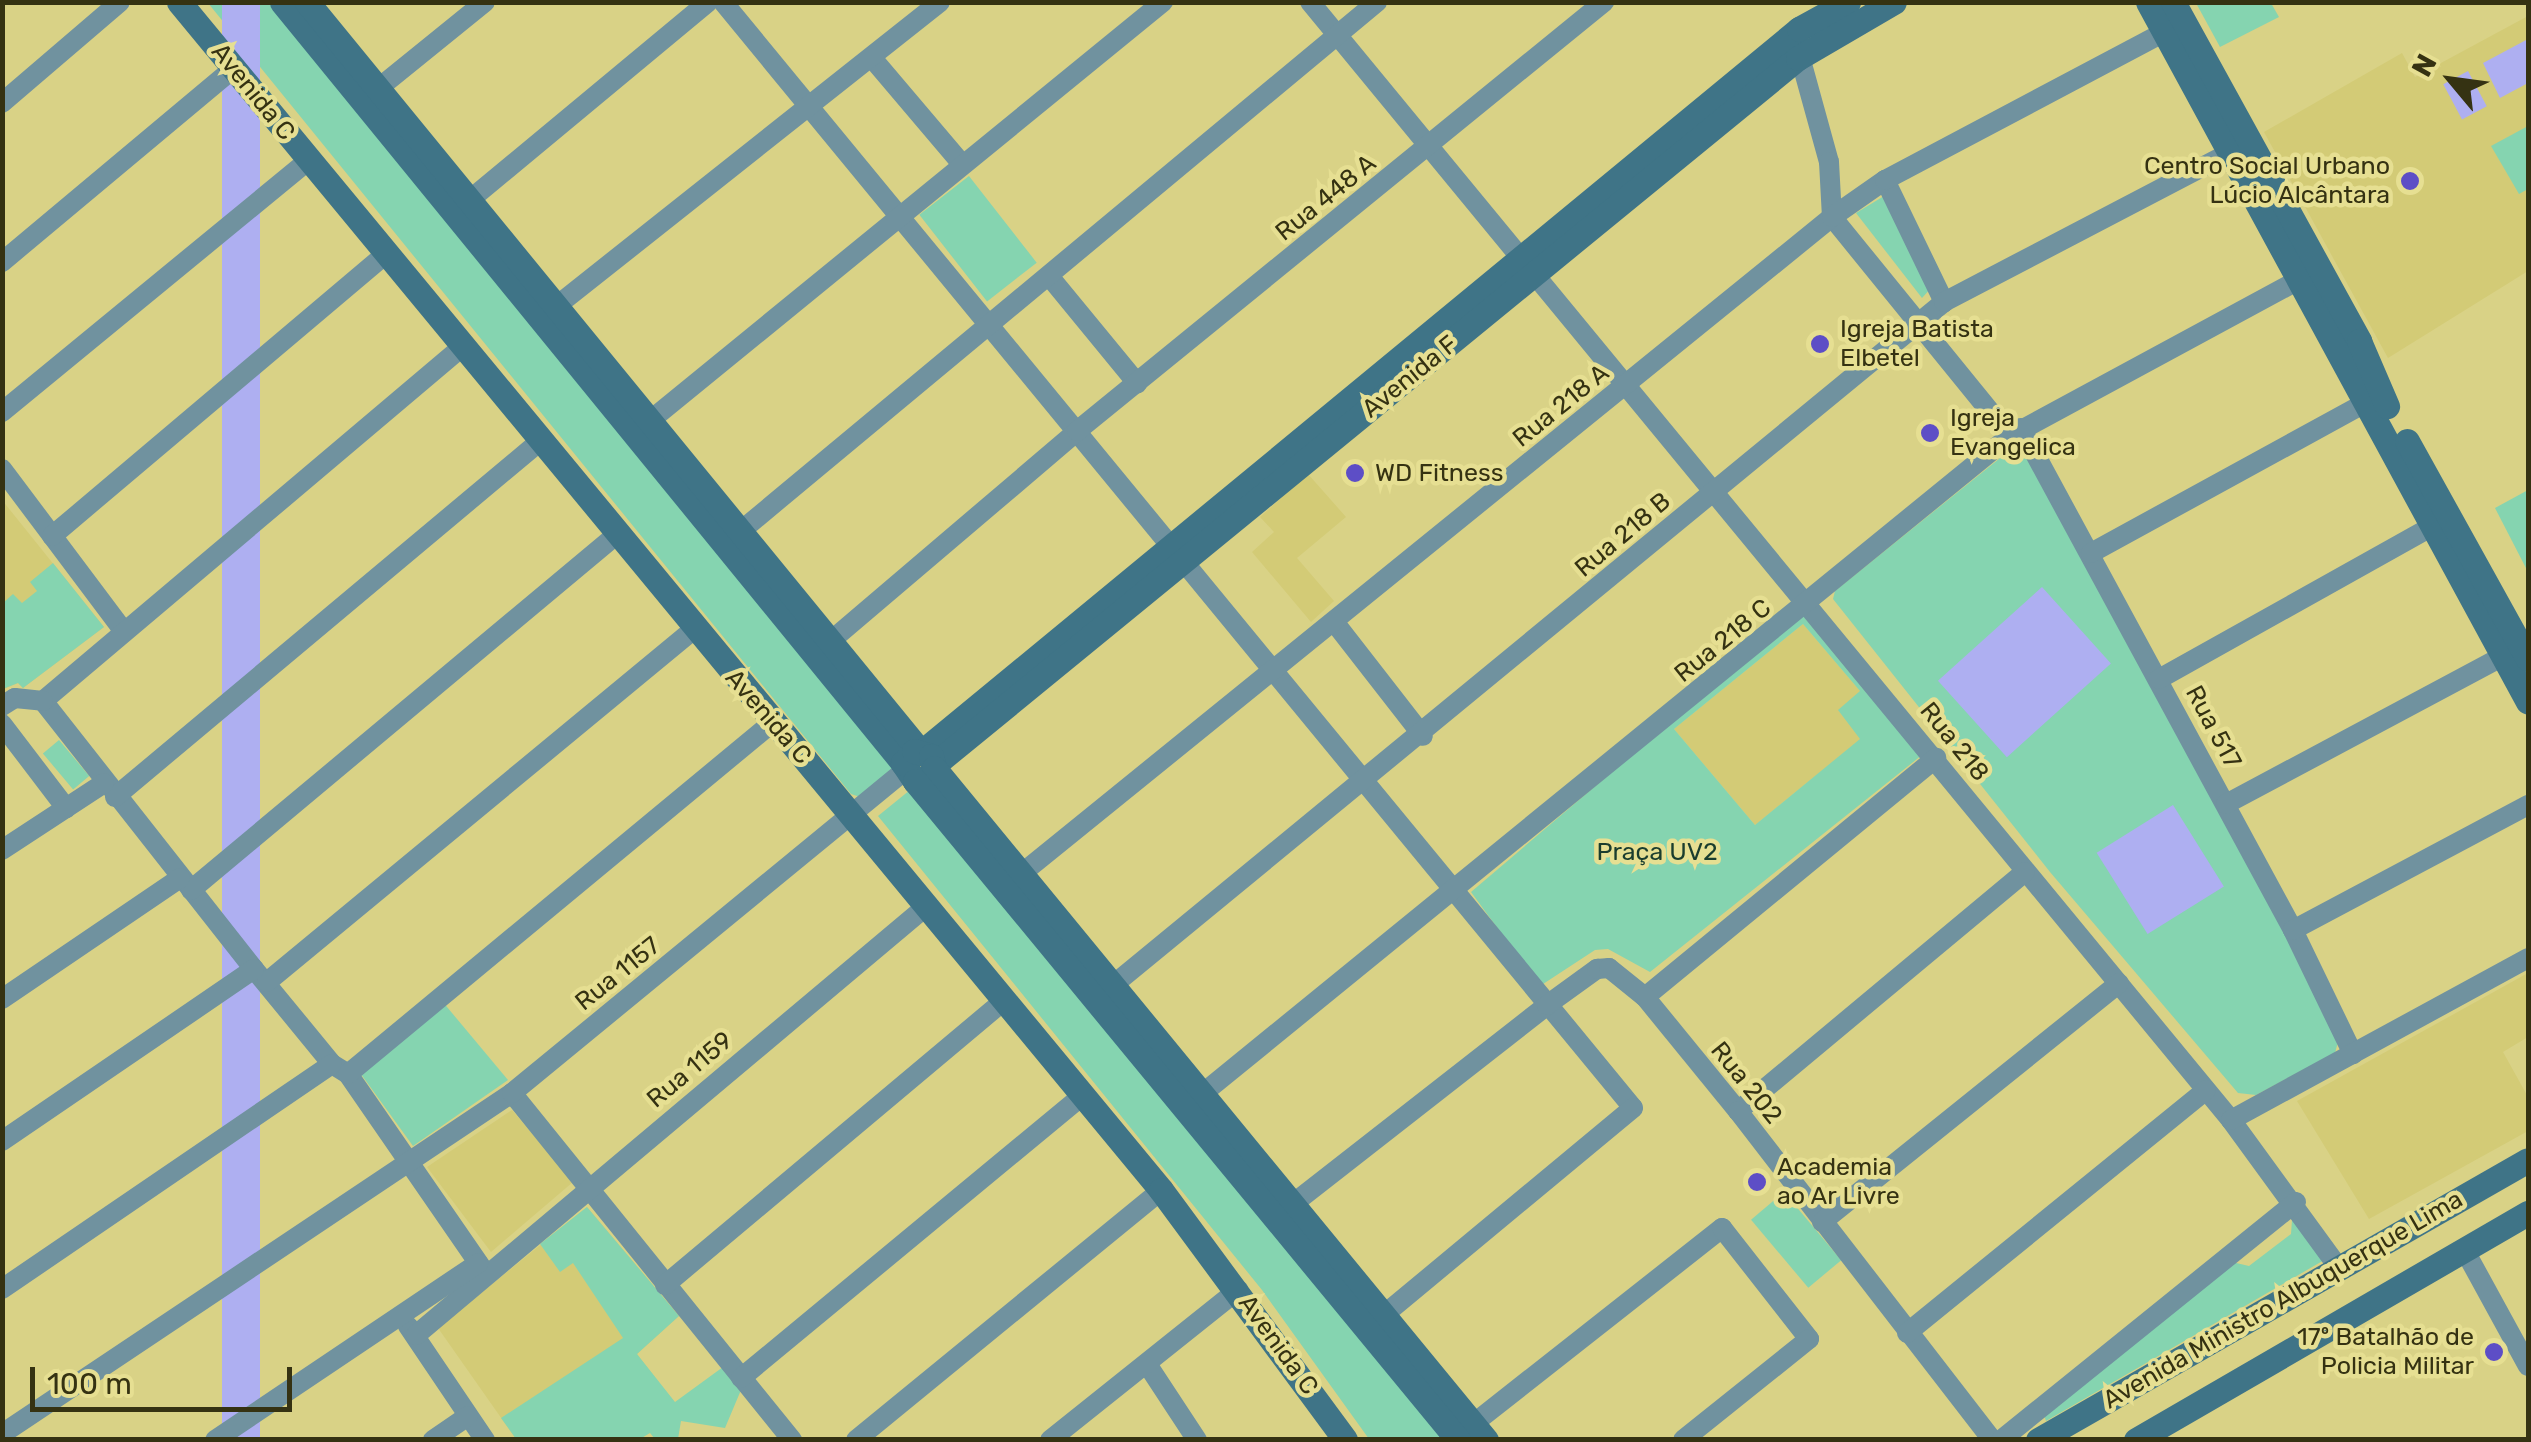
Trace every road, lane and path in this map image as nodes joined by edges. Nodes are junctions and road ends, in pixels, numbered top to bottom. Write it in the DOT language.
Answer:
graph roads {
  1 [pos="120,2"];
  2 [pos="179,2"];
  3 [pos="282,2"];
  4 [pos="308,2"];
  5 [pos="485,2"];
  6 [pos="708,2"];
  7 [pos="723,2"];
  8 [pos="940,2"];
  9 [pos="1163,2"];
  10 [pos="1310,2"];
  11 [pos="1377,2"];
  12 [pos="1604,2"];
  13 [pos="1848,2"];
  14 [pos="1894,2"];
  15 [pos="2148,2"];
  16 [pos="2174,2"];
  17 [pos="1800,30"];
  18 [pos="2164,32"];
  19 [pos="1337,34"];
  20 [pos="872,58"];
  21 [pos="1798,58"];
  22 [pos="234,68"];
  23 [pos="380,87"];
  24 [pos="2,103"];
  25 [pos="808,111"];
  26 [pos="1431,145"];
  27 [pos="2228,153"];
  28 [pos="309,160"];
  29 [pos="962,164"];
  30 [pos="1885,180"];
  31 [pos="464,206"];
  32 [pos="1832,217"];
  33 [pos="896,220"];
  34 [pos="2290,238"];
  35 [pos="388,252"];
  36 [pos="2,262"];
  37 [pos="1528,266"];
  38 [pos="1049,276"];
  39 [pos="2298,280"];
  40 [pos="1944,302"];
  41 [pos="558,304"];
  42 [pos="993,323"];
  43 [pos="1918,325"];
  44 [pos="462,346"];
  45 [pos="1137,384"];
  46 [pos="1626,385"];
  47 [pos="2374,398"];
  48 [pos="2,412"];
  49 [pos="643,426"];
  50 [pos="1077,431"];
  51 [pos="2015,432"];
  52 [pos="539,442"];
  53 [pos="2,469"];
  54 [pos="1711,494"];
  55 [pos="2433,526"];
  56 [pos="742,530"];
  57 [pos="616,535"];
  58 [pos="52,536"];
  59 [pos="1179,552"];
  60 [pos="2091,553"];
  61 [pos="1808,604"];
  62 [pos="1335,622"];
  63 [pos="122,628"];
  64 [pos="693,630"];
  65 [pos="833,639"];
  66 [pos="2516,657"];
  67 [pos="1274,672"];
  68 [pos="2159,678"];
  69 [pos="43,700"];
  70 [pos="2528,702"];
  71 [pos="2,706"];
  72 [pos="773,722"];
  73 [pos="2,724"];
  74 [pos="1423,736"];
  75 [pos="1936,758"];
  76 [pos="916,766"];
  77 [pos="1362,785"];
  78 [pos="110,790"];
  79 [pos="2226,804"];
  80 [pos="2528,805"];
  81 [pos="66,808"];
  82 [pos="858,810"];
  83 [pos="2,850"];
  84 [pos="2025,872"];
  85 [pos="1021,874"];
  86 [pos="186,884"];
  87 [pos="1453,889"];
  88 [pos="928,906"];
  89 [pos="2294,930"];
  90 [pos="2528,958"];
  91 [pos="260,975"];
  92 [pos="2119,983"];
  93 [pos="1104,994"];
  94 [pos="1645,997"];
  95 [pos="2,999"];
  96 [pos="1004,1001"];
  97 [pos="1546,1004"];
  98 [pos="2353,1054"];
  99 [pos="340,1069"];
  100 [pos="2206,1090"];
  101 [pos="512,1093"];
  102 [pos="1202,1094"];
  103 [pos="1082,1096"];
  104 [pos="1738,1110"];
  105 [pos="2232,1120"];
  106 [pos="2,1141"];
  107 [pos="2528,1160"];
  108 [pos="409,1164"];
  109 [pos="586,1190"];
  110 [pos="1161,1190"];
  111 [pos="2296,1202"];
  112 [pos="1294,1204"];
  113 [pos="2528,1213"];
  114 [pos="1822,1222"];
  115 [pos="2465,1251"];
  116 [pos="2338,1267"];
  117 [pos="482,1269"];
  118 [pos="665,1285"];
  119 [pos="2,1290"];
  120 [pos="1238,1290"];
  121 [pos="400,1316"];
  122 [pos="1377,1321"];
  123 [pos="1907,1333"];
  124 [pos="416,1335"];
  125 [pos="1147,1364"];
  126 [pos="2528,1366"];
  127 [pos="740,1378"];
  128 [pos="468,1416"];
  129 [pos="2,1434"];
  130 [pos="1467,1434"];
  131 [pos="215,1440"];
  132 [pos="433,1440"];
  133 [pos="485,1440"];
  134 [pos="792,1440"];
  135 [pos="856,1440"];
  136 [pos="1050,1440"];
  137 [pos="1197,1440"];
  138 [pos="1345,1440"];
  139 [pos="1684,1440"];
  140 [pos="1992,1440"];
  141 [pos="2001,1440"];
  142 [pos="2038,1440"];
  143 [pos="2136,1440"];
  1 -- 24 [label="street"];
  2 -- 22 [label="street, Avenida C"];
  3 -- 31 [label="street"];
  4 -- 23 [label="street"];
  5 -- 23 [label="street"];
  6 -- 31 [label="street"];
  7 -- 25 [label="street"];
  8 -- 20 [label="street"];
  9 -- 29 [label="street"];
  10 -- 19 [label="street, Rua 218"];
  11 -- 19 [label="street"];
  12 -- 26 [label="street, Rua 448 A"];
  13 -- 17 [label="street, Avenida F"];
  14 -- 21 [label="street, Avenida F"];
  15 -- 18 [label="street"];
  16 -- 34 [label="street"];
  17 -- 21 [label="street"];
  17 -- 37 [label="street, Avenida F"];
  18 -- 27 [label="street"];
  18 -- 30 [label="street, Rua 218 A"];
  19 -- 26 [label="street, Rua 218"];
  19 -- 38 [label="street"];
  20 -- 25 [label="street"];
  20 -- 29 [label="street"];
  21 -- 32 [label="street"];
  21 -- 37 [label="street, Avenida F"];
  22 -- 28 [label="street, Avenida C"];
  22 -- 36 [label="street"];
  23 -- 31 [label="street"];
  25 -- 33 [label="street"];
  25 -- 41 [label="street"];
  26 -- 37 [label="street, Rua 218"];
  26 -- 45 [label="street, Rua 448 A"];
  27 -- 34 [label="street"];
  27 -- 40 [label="street, Rua 218 B"];
  28 -- 35 [label="street, Avenida C"];
  28 -- 48 [label="street"];
  29 -- 33 [label="street"];
  30 -- 32 [label="street, Rua 218 A"];
  30 -- 40 [label="street"];
  31 -- 41 [label="street"];
  31 -- 49 [label="street"];
  32 -- 43 [label="street, Rua 517"];
  32 -- 46 [label="street, Rua 218 A"];
  33 -- 42 [label="street"];
  33 -- 49 [label="street"];
  34 -- 39 [label="street"];
  34 -- 47 [label="street"];
  35 -- 44 [label="street, Avenida C"];
  35 -- 58 [label="street"];
  37 -- 46 [label="street, Rua 218"];
  37 -- 59 [label="street, Avenida F"];
  38 -- 42 [label="street"];
  38 -- 45 [label="street"];
  39 -- 47 [label="street"];
  39 -- 51 [label="street, Rua 218 C"];
  40 -- 43 [label="street, Rua 218 B"];
  41 -- 49 [label="street"];
  42 -- 50 [label="street"];
  42 -- 56 [label="street"];
  43 -- 51 [label="street, Rua 517"];
  43 -- 54 [label="street, Rua 218 B"];
  44 -- 52 [label="street, Avenida C"];
  44 -- 63 [label="street"];
  45 -- 50 [label="street, Rua 448 A"];
  46 -- 54 [label="street, Rua 218"];
  46 -- 62 [label="street, Rua 218 A"];
  47 -- 55 [label="street"];
  47 -- 60 [label="street"];
  47 -- 66 [label="street"];
  49 -- 56 [label="street"];
  49 -- 76 [label="street"];
  50 -- 59 [label="street"];
  50 -- 65 [label="street, Rua 448 A"];
  51 -- 60 [label="street, Rua 517"];
  51 -- 61 [label="street, Rua 218 C"];
  52 -- 57 [label="street, Avenida C"];
  52 -- 78 [label="street"];
  53 -- 58 [label="street"];
  54 -- 61 [label="street, Rua 218"];
  54 -- 74 [label="street, Rua 218 B"];
  55 -- 66 [label="street"];
  55 -- 68 [label="street"];
  56 -- 65 [label="street"];
  57 -- 64 [label="street, Avenida C"];
  57 -- 86 [label="street"];
  58 -- 63 [label="street"];
  59 -- 67 [label="street"];
  59 -- 76 [label="street, Avenida F"];
  60 -- 68 [label="street, Rua 517"];
  61 -- 75 [label="street, Rua 218"];
  61 -- 87 [label="street, Rua 218 C"];
  62 -- 67 [label="street, Rua 218 A"];
  62 -- 74 [label="street"];
  63 -- 69 [label="street"];
  64 -- 72 [label="street, Avenida C"];
  64 -- 91 [label="street"];
  65 -- 76 [label="street"];
  66 -- 70 [label="street"];
  66 -- 79 [label="street"];
  67 -- 77 [label="street"];
  67 -- 85 [label="street, Rua 218 A"];
  68 -- 79 [label="street, Rua 517"];
  69 -- 71 [label="street"];
  69 -- 78 [label="street"];
  72 -- 82 [label="street, Avenida C"];
  72 -- 99 [label="street"];
  73 -- 81 [label="street"];
  74 -- 77 [label="street, Rua 218 B"];
  75 -- 84 [label="street, Rua 218"];
  75 -- 94 [label="street"];
  76 -- 82 [label="street, Rua 1157"];
  76 -- 85 [label="street"];
  76 -- 93 [label="street"];
  77 -- 87 [label="street"];
  77 -- 93 [label="street, Rua 218 B"];
  78 -- 81 [label="street"];
  78 -- 86 [label="street"];
  79 -- 89 [label="street, Rua 517"];
  80 -- 89 [label="street"];
  81 -- 83 [label="street"];
  82 -- 88 [label="street, Avenida C"];
  82 -- 101 [label="street, Rua 1157"];
  84 -- 92 [label="street, Rua 218"];
  84 -- 104 [label="street"];
  85 -- 93 [label="street"];
  86 -- 91 [label="street"];
  86 -- 95 [label="street"];
  87 -- 97 [label="street"];
  87 -- 102 [label="street, Rua 218 C"];
  88 -- 96 [label="street, Avenida C"];
  88 -- 109 [label="street, Rua 1159"];
  89 -- 98 [label="street, Rua 517"];
  90 -- 98 [label="street"];
  91 -- 99 [label="street"];
  91 -- 106 [label="street"];
  92 -- 100 [label="street, Rua 218"];
  92 -- 114 [label="street"];
  93 -- 102 [label="street"];
  93 -- 122 [label="street"];
  94 -- 97 [label="street, Rua 202"];
  94 -- 104 [label="street, Rua 202"];
  96 -- 103 [label="street, Avenida C"];
  96 -- 118 [label="street"];
  97 -- 112 [label="street"];
  97 -- 122 [label="street"];
  98 -- 105 [label="street"];
  99 -- 108 [label="street"];
  99 -- 119 [label="street"];
  100 -- 105 [label="street, Rua 218"];
  100 -- 123 [label="street"];
  101 -- 108 [label="street, Rua 1157"];
  101 -- 109 [label="street"];
  102 -- 112 [label="street"];
  103 -- 110 [label="street, Avenida C"];
  103 -- 127 [label="street"];
  104 -- 114 [label="street, Rua 202"];
  105 -- 111 [label="street, Rua 218"];
  107 -- 116 [label="street, Avenida Ministro Albuquerque Lima"];
  108 -- 117 [label="street"];
  108 -- 129 [label="street, Rua 1157"];
  109 -- 117 [label="street, Rua 1159"];
  109 -- 118 [label="street"];
  110 -- 120 [label="street, Avenida C"];
  110 -- 135 [label="street"];
  111 -- 116 [label="street, Rua 218"];
  111 -- 141 [label="street"];
  112 -- 122 [label="street"];
  113 -- 115 [label="street, Avenida Ministro Albuquerque Lima"];
  114 -- 123 [label="street, Rua 202"];
  115 -- 126 [label="street"];
  115 -- 143 [label="street, Avenida Ministro Albuquerque Lima"];
  116 -- 142 [label="street, Avenida Ministro Albuquerque Lima"];
  117 -- 121 [label="street"];
  117 -- 124 [label="street, Rua 1159"];
  118 -- 127 [label="street"];
  120 -- 125 [label="street"];
  120 -- 138 [label="street, Avenida C"];
  121 -- 124 [label="street"];
  121 -- 131 [label="street"];
  122 -- 130 [label="street"];
  123 -- 140 [label="street, Rua 202"];
  124 -- 128 [label="street"];
  125 -- 136 [label="street"];
  125 -- 137 [label="street"];
  127 -- 134 [label="street"];
  128 -- 132 [label="street"];
  128 -- 133 [label="street"];
  130 -- 139 [label="street"];
}
